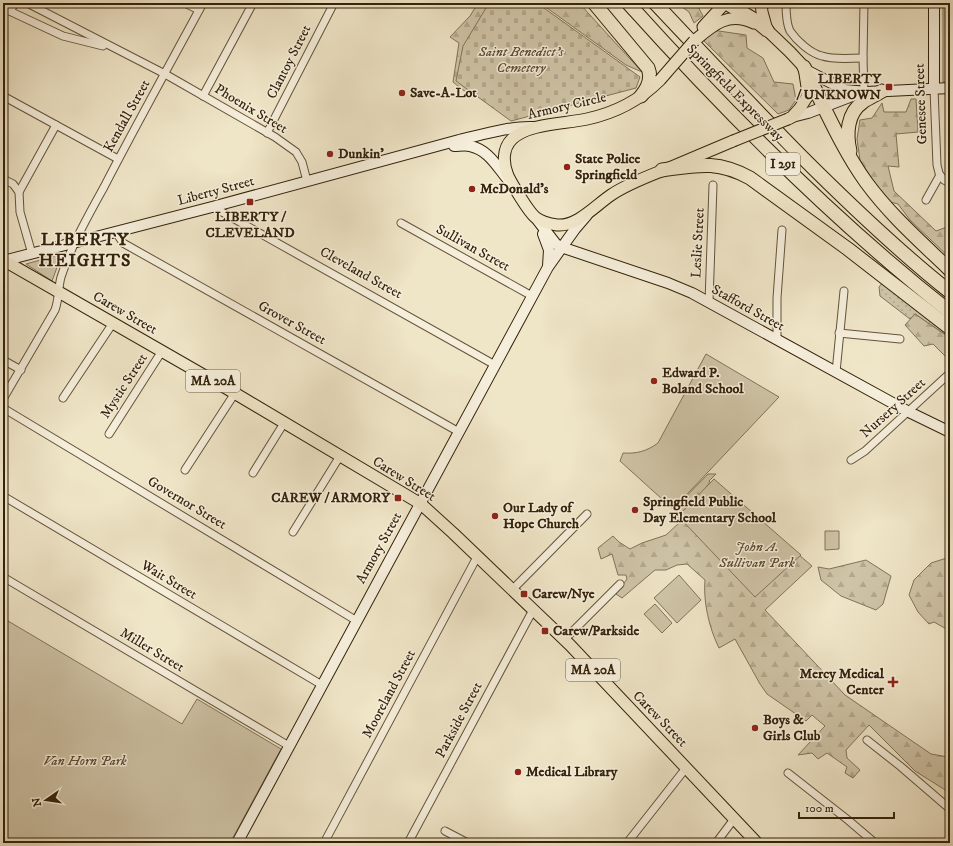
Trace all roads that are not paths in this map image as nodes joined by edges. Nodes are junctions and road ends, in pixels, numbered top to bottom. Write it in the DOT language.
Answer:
graph roads {
  1 [pos="14,3"];
  2 [pos="185,3"];
  3 [pos="204,3"];
  4 [pos="253,3"];
  5 [pos="334,3"];
  6 [pos="594,3"];
  7 [pos="628,3"];
  8 [pos="655,3"];
  9 [pos="725,3"];
  10 [pos="761,3"];
  11 [pos="786,3"];
  12 [pos="864,3"];
  13 [pos="934,3"];
  14 [pos="29,4"];
  15 [pos="6,9"];
  16 [pos="199,10"];
  17 [pos="24,17"];
  18 [pos="765,29"];
  19 [pos="703,31"];
  20 [pos="115,49"];
  21 [pos="863,58"];
  22 [pos="805,69"];
  23 [pos="165,74"];
  24 [pos="950,88"];
  25 [pos="934,89"];
  26 [pos="882,91"];
  27 [pos="864,92"];
  28 [pos="3,96"];
  29 [pos="204,96"];
  30 [pos="641,96"];
  31 [pos="824,106"];
  32 [pos="790,118"];
  33 [pos="56,125"];
  34 [pos="537,128"];
  35 [pos="267,133"];
  36 [pos="436,148"];
  37 [pos="118,159"];
  38 [pos="852,160"];
  39 [pos="662,170"];
  40 [pos="940,175"];
  41 [pos="3,178"];
  42 [pos="307,181"];
  43 [pos="511,183"];
  44 [pos="950,183"];
  45 [pos="713,185"];
  46 [pos="19,192"];
  47 [pos="926,200"];
  48 [pos="212,207"];
  49 [pos="592,210"];
  50 [pos="537,220"];
  51 [pos="401,224"];
  52 [pos="782,230"];
  53 [pos="116,232"];
  54 [pos="75,243"];
  55 [pos="561,247"];
  56 [pos="32,254"];
  57 [pos="3,261"];
  58 [pos="548,267"];
  59 [pos="950,270"];
  60 [pos="844,291"];
  61 [pos="58,292"];
  62 [pos="950,292"];
  63 [pos="532,296"];
  64 [pos="709,302"];
  65 [pos="950,312"];
  66 [pos="113,323"];
  67 [pos="950,328"];
  68 [pos="839,333"];
  69 [pos="900,339"];
  70 [pos="777,340"];
  71 [pos="162,352"];
  72 [pos="3,360"];
  73 [pos="495,365"];
  74 [pos="21,370"];
  75 [pos="836,372"];
  76 [pos="950,373"];
  77 [pos="235,394"];
  78 [pos="62,398"];
  79 [pos="3,399"];
  80 [pos="3,408"];
  81 [pos="909,412"];
  82 [pos="284,423"];
  83 [pos="459,432"];
  84 [pos="950,432"];
  85 [pos="109,434"];
  86 [pos="340,456"];
  87 [pos="851,460"];
  88 [pos="185,470"];
  89 [pos="252,473"];
  90 [pos="3,496"];
  91 [pos="420,504"];
  92 [pos="587,514"];
  93 [pos="293,532"];
  94 [pos="477,557"];
  95 [pos="3,577"];
  96 [pos="620,584"];
  97 [pos="512,590"];
  98 [pos="533,610"];
  99 [pos="357,621"];
  100 [pos="564,640"];
  101 [pos="322,685"];
  102 [pos="867,740"];
  103 [pos="289,746"];
  104 [pos="686,768"];
  105 [pos="788,773"];
  106 [pos="950,809"];
  107 [pos="734,819"];
  108 [pos="444,830"];
  109 [pos="237,843"];
  110 [pos="324,843"];
  111 [pos="408,843"];
  112 [pos="468,843"];
  113 [pos="627,843"];
  114 [pos="716,843"];
  115 [pos="757,843"];
  116 [pos="875,843"];
  1 -- 15 [label="street"];
  2 -- 16 [label="street"];
  3 -- 16 [label="street, Kendall Street"];
  4 -- 29 [label="street"];
  5 -- 35 [label="street, Clantoy Street"];
  6 -- 30 [label="highway"];
  7 -- 65 [label="highway, Springfield Expressway / I 291"];
  8 -- 62 [label="highway, Springfield Expressway / I 291"];
  9 -- 18 [label="highway"];
  9 -- 19 [label="main road"];
  10 -- 18 [label="main road"];
  11 -- 21 [label="street"];
  12 -- 21 [label="street"];
  13 -- 25 [label="main road, Genesee Street"];
  14 -- 17 [label="street"];
  14 -- 20 [label="street"];
  15 -- 17 [label="street"];
  16 -- 23 [label="street, Kendall Street"];
  17 -- 20 [label="street"];
  18 -- 19 [label="main road"];
  18 -- 22 [label="main road"];
  19 -- 30 [label="main road, Armory Circle, bridge"];
  20 -- 23 [label="street, Phoenix Street"];
  21 -- 27 [label="street"];
  22 -- 27 [label="main road"];
  22 -- 31 [label="highway"];
  22 -- 32 [label="main road"];
  23 -- 29 [label="street, Phoenix Street"];
  23 -- 37 [label="street, Kendall Street"];
  24 -- 25 [label="main road"];
  25 -- 26 [label="main road"];
  25 -- 40 [label="street, Genesee Street"];
  26 -- 27 [label="main road"];
  26 -- 38 [label="highway"];
  27 -- 31 [label="main road"];
  28 -- 33 [label="street"];
  29 -- 35 [label="street, Phoenix Street"];
  30 -- 34 [label="main road, Armory Circle"];
  31 -- 32 [label="main road"];
  31 -- 38 [label="highway"];
  32 -- 39 [label="main road, bridge"];
  33 -- 37 [label="street"];
  33 -- 46 [label="street"];
  34 -- 36 [label="main road, Liberty Street"];
  34 -- 43 [label="main road, Armory Circle"];
  35 -- 42 [label="street, Phoenix Street"];
  36 -- 42 [label="main road, Liberty Street"];
  36 -- 43 [label="main road, Liberty Street"];
  37 -- 54 [label="street, Kendall Street"];
  38 -- 59 [label="highway"];
  39 -- 49 [label="main road"];
  39 -- 67 [label="highway"];
  40 -- 44 [label="street"];
  40 -- 47 [label="street"];
  41 -- 46 [label="street"];
  42 -- 48 [label="main road, Liberty Street"];
  43 -- 50 [label="main road, Armory Circle"];
  45 -- 64 [label="street, Leslie Street"];
  46 -- 56 [label="street"];
  48 -- 53 [label="main road, Liberty Street"];
  48 -- 73 [label="street, Cleveland Street"];
  49 -- 50 [label="main road"];
  49 -- 55 [label="main road, Armory Street"];
  50 -- 55 [label="main road, Stafford Street"];
  50 -- 58 [label="main road, Armory Street"];
  51 -- 63 [label="street, Sullivan Street"];
  52 -- 70 [label="street"];
  53 -- 54 [label="main road, Liberty Street"];
  53 -- 83 [label="street, Grover Street"];
  54 -- 56 [label="main road, Liberty Street"];
  54 -- 61 [label="street, Kendall Street"];
  55 -- 58 [label="main road, Armory Street"];
  55 -- 64 [label="main road, Stafford Street"];
  56 -- 57 [label="main road, Liberty Street"];
  57 -- 61 [label="main road, Carew Street / MA 20A"];
  58 -- 63 [label="main road, Armory Street"];
  60 -- 68 [label="street"];
  61 -- 66 [label="main road, Carew Street / MA 20A"];
  61 -- 74 [label="street, Kendall Street"];
  63 -- 73 [label="main road, Armory Street"];
  64 -- 70 [label="main road, Stafford Street"];
  66 -- 71 [label="main road, Carew Street / MA 20A"];
  66 -- 78 [label="street"];
  68 -- 69 [label="street"];
  68 -- 75 [label="street"];
  70 -- 75 [label="main road, Stafford Street"];
  71 -- 77 [label="main road, Carew Street / MA 20A"];
  71 -- 85 [label="street, Mystic Street"];
  72 -- 74 [label="street"];
  73 -- 83 [label="main road, Armory Street"];
  74 -- 79 [label="street, Kendall Street"];
  75 -- 81 [label="main road, Stafford Street"];
  76 -- 81 [label="street, Nursery Street"];
  77 -- 82 [label="main road, Carew Street / MA 20A"];
  77 -- 88 [label="street"];
  80 -- 99 [label="street, Governor Street"];
  81 -- 84 [label="main road, Stafford Street"];
  81 -- 87 [label="street, Nursery Street"];
  82 -- 86 [label="main road, Carew Street / MA 20A"];
  82 -- 89 [label="street"];
  83 -- 91 [label="main road, Armory Street"];
  86 -- 91 [label="main road, Carew Street / MA 20A"];
  86 -- 93 [label="street"];
  90 -- 101 [label="street, Wait Street"];
  91 -- 94 [label="main road, Carew Street / MA 20A"];
  91 -- 99 [label="main road, Armory Street"];
  92 -- 97 [label="street"];
  94 -- 97 [label="main road, Carew Street / MA 20A"];
  94 -- 110 [label="street, Mooreland Street"];
  95 -- 103 [label="street, Miller Street"];
  96 -- 100 [label="street"];
  97 -- 98 [label="main road, Carew Street / MA 20A"];
  98 -- 100 [label="main road, Carew Street / MA 20A"];
  98 -- 111 [label="street, Parkside Street"];
  99 -- 101 [label="main road, Armory Street"];
  100 -- 104 [label="main road, Carew Street / MA 20A"];
  101 -- 103 [label="main road, Armory Street"];
  102 -- 106 [label="street"];
  103 -- 109 [label="main road, Armory Street"];
  104 -- 107 [label="main road, Carew Street / MA 20A"];
  104 -- 113 [label="street"];
  105 -- 116 [label="street"];
  107 -- 114 [label="street"];
  107 -- 115 [label="main road, Carew Street / MA 20A"];
  108 -- 112 [label="street"];
}
